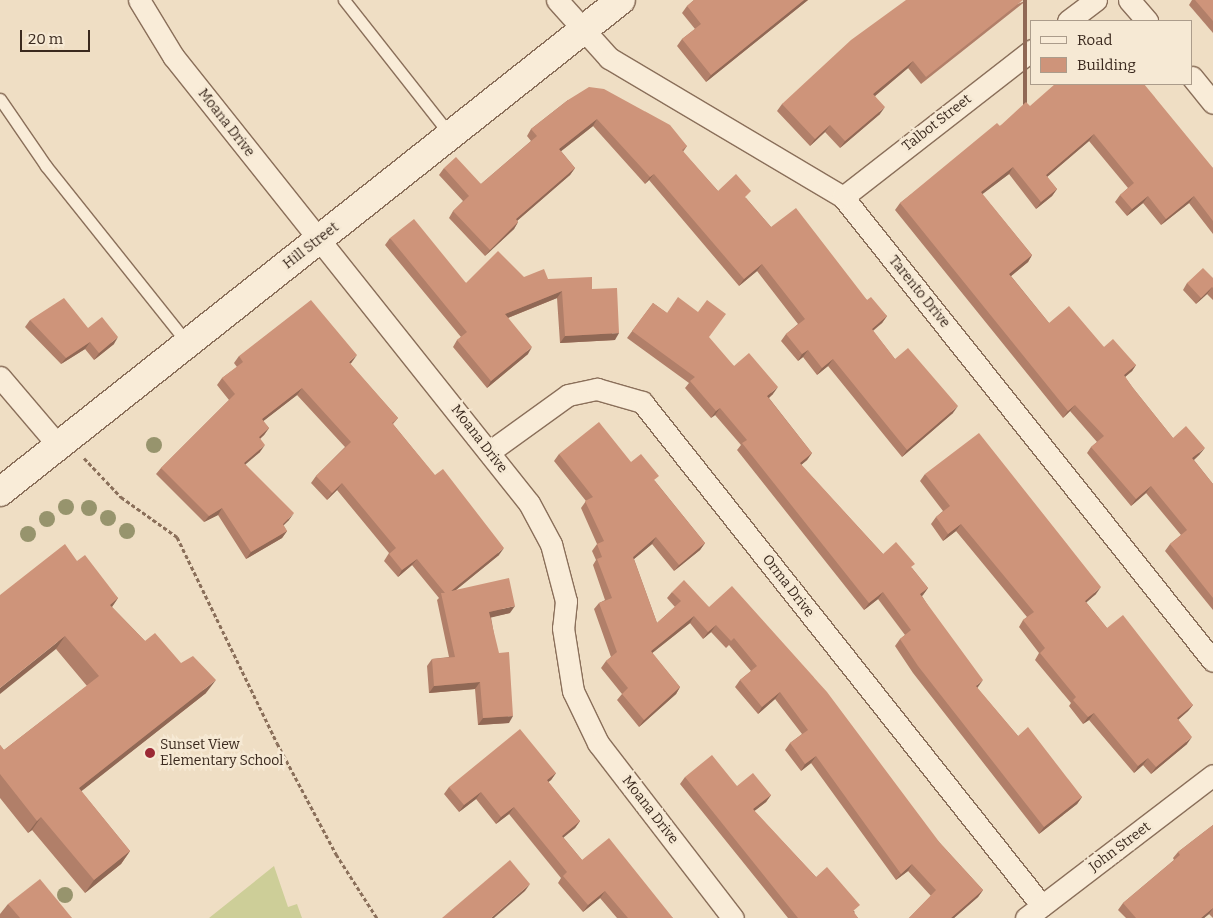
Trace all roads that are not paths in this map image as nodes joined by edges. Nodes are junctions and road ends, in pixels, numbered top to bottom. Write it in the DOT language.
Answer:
graph roads {
  1 [pos="139,0"];
  2 [pos="344,0"];
  3 [pos="557,0"];
  4 [pos="621,0"];
  5 [pos="1096,0"];
  6 [pos="1129,0"];
  7 [pos="1069,20"];
  8 [pos="1145,20"];
  9 [pos="580,31"];
  10 [pos="1030,52"];
  11 [pos="1193,78"];
  12 [pos="0,99"];
  13 [pos="1213,103"];
  14 [pos="451,136"];
  15 [pos="843,197"];
  16 [pos="320,239"];
  17 [pos="188,344"];
  18 [pos="0,376"];
  19 [pos="57,444"];
  20 [pos="489,452"];
  21 [pos="0,492"];
  22 [pos="1213,661"];
  23 [pos="1213,775"];
  24 [pos="1034,912"];
  25 [pos="733,918"];
  1 -- 16 [label="street, Moana Drive"];
  2 -- 14 [label="lane"];
  3 -- 9 [label="street, Tarento Drive"];
  4 -- 9 [label="street, Hill Street"];
  5 -- 7 [label="street"];
  6 -- 8 [label="street"];
  9 -- 14 [label="street, Hill Street"];
  9 -- 15 [label="street, Tarento Drive"];
  10 -- 15 [label="street, Talbot Street"];
  11 -- 13 [label="street"];
  12 -- 17 [label="lane"];
  14 -- 16 [label="street, Hill Street"];
  15 -- 22 [label="street, Tarento Drive"];
  16 -- 17 [label="street, Hill Street"];
  16 -- 20 [label="street, Moana Drive"];
  17 -- 19 [label="street, Hill Street"];
  18 -- 19 [label="street"];
  19 -- 21 [label="street, Hill Street"];
  20 -- 24 [label="street, Orma Drive"];
  20 -- 25 [label="street, Moana Drive"];
  23 -- 24 [label="street, John Street"];
}
